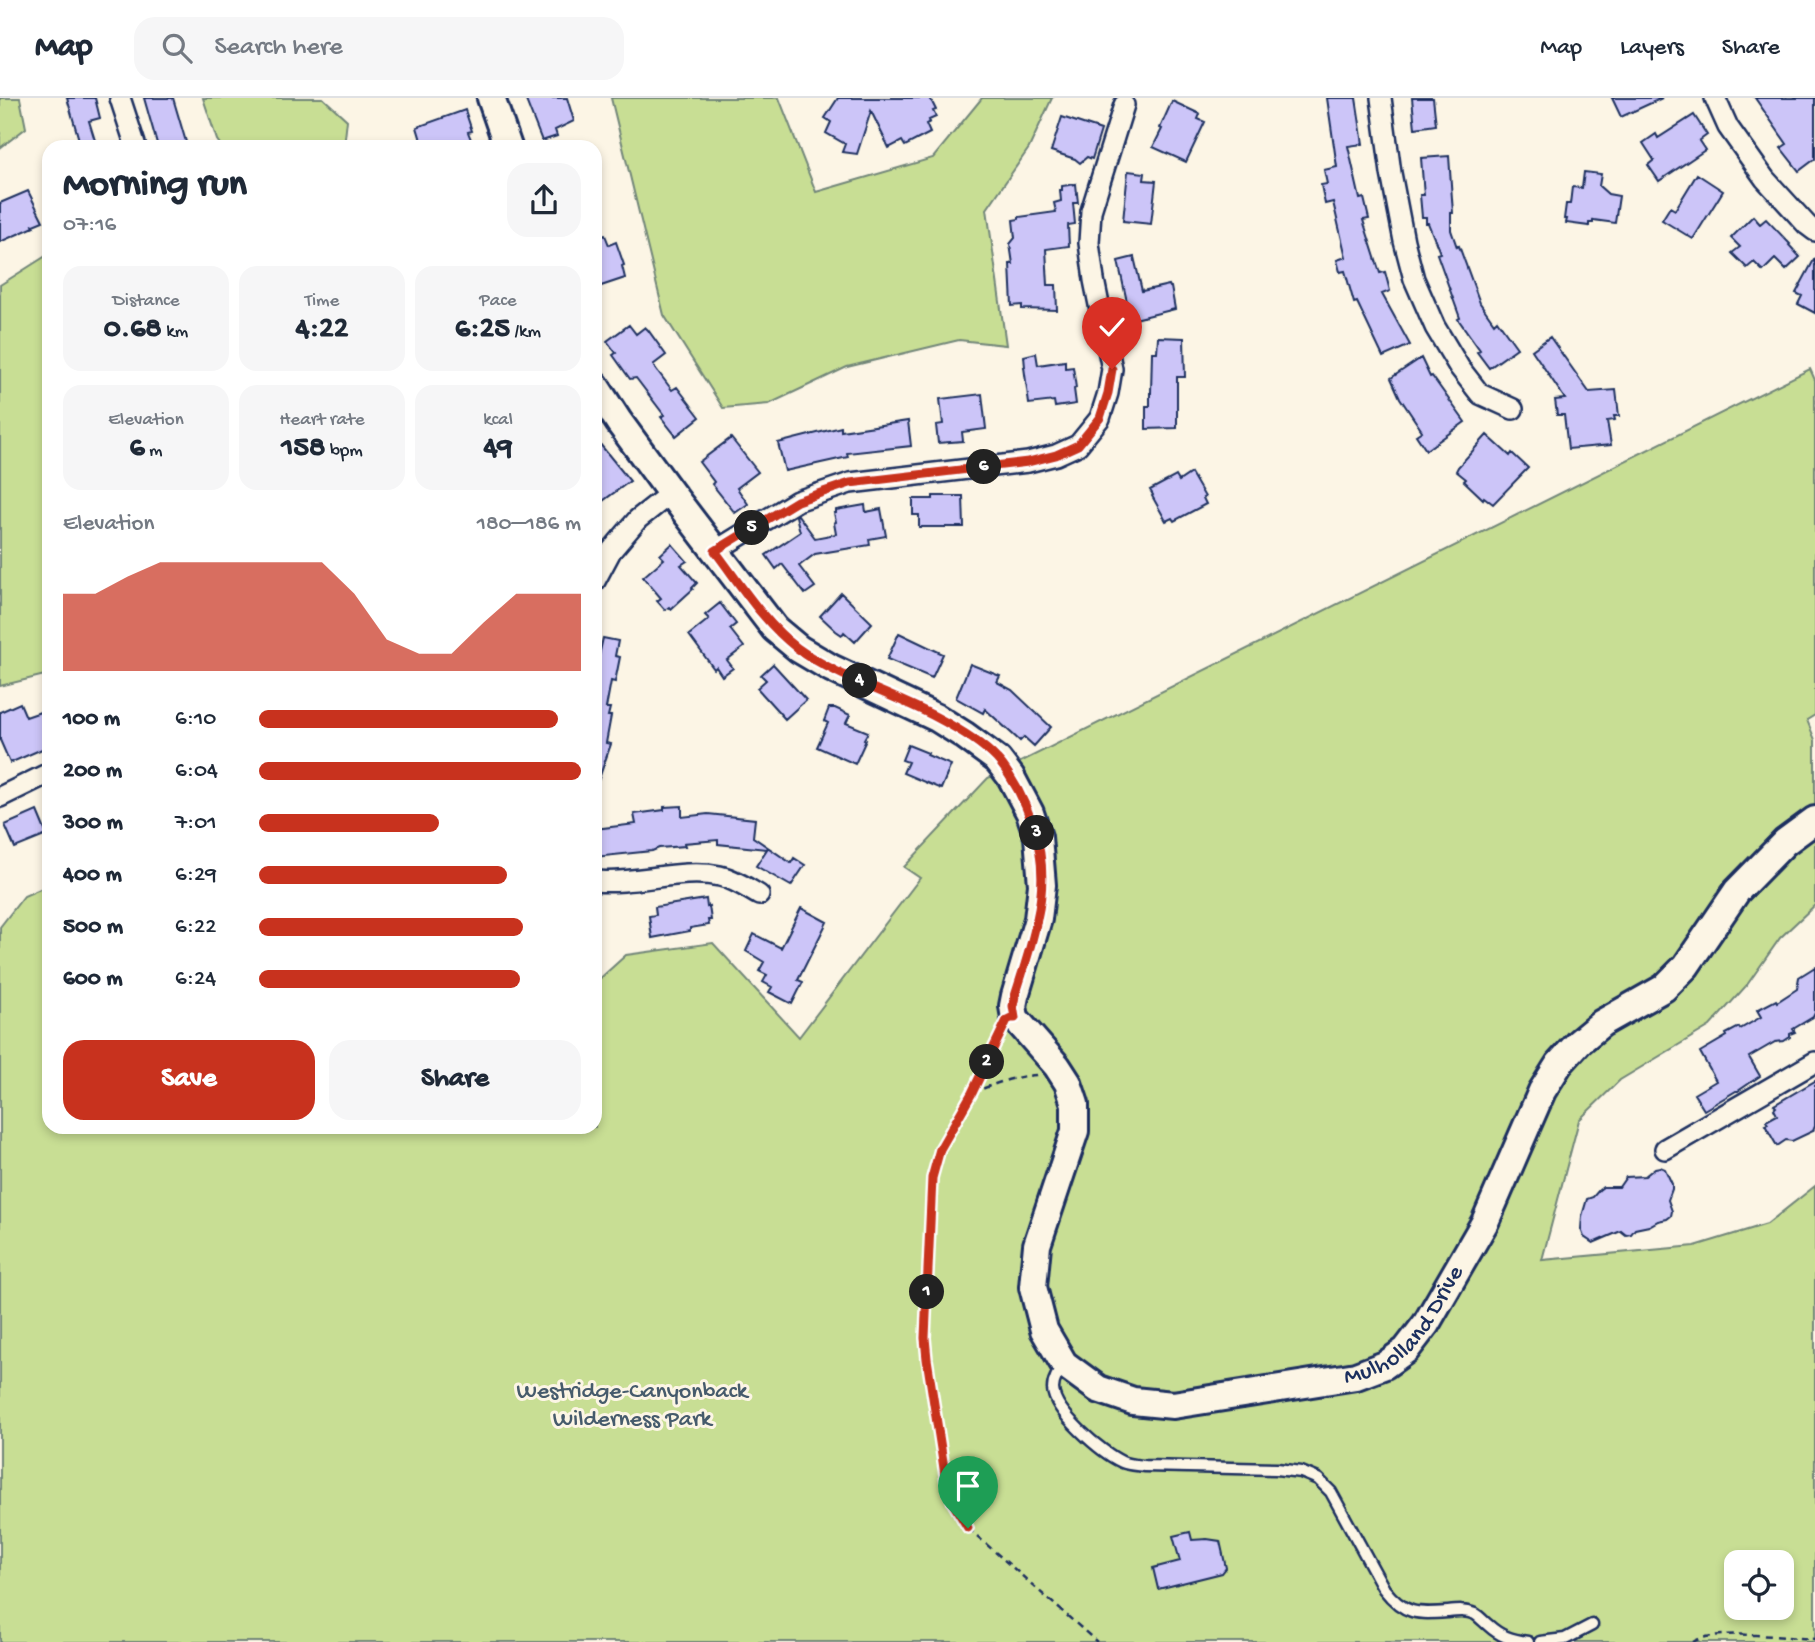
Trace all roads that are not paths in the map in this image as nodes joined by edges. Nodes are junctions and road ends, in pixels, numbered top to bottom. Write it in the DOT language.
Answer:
graph roads {
  1 [pos="120,98"];
  2 [pos="491,98"];
  3 [pos="1381,98"];
  4 [pos="1715,98"];
  5 [pos="1124,105"];
  6 [pos="134,140"];
  7 [pos="506,140"];
  8 [pos="1815,231"];
  9 [pos="602,396"];
  10 [pos="1513,409"];
  11 [pos="671,493"];
  12 [pos="715,551"];
  13 [pos="602,568"];
  14 [pos="42,776"];
  15 [pos="0,797"];
  16 [pos="1815,820"];
  17 [pos="602,882"];
  18 [pos="759,895"];
  19 [pos="1815,1062"];
  20 [pos="1665,1149"];
  21 [pos="1065,1364"];
  22 [pos="1592,1625"];
  23 [pos="1528,1642"];
  24 [pos="1540,1642"];
  1 -- 6 [label="street"];
  2 -- 7 [label="main road"];
  3 -- 10 [label="street"];
  4 -- 8 [label="street"];
  5 -- 12 [label="street"];
  9 -- 11 [label="main road"];
  11 -- 12 [label="main road"];
  11 -- 13 [label="street"];
  12 -- 21 [label="main road, Mulholland Drive"];
  14 -- 15 [label="street"];
  16 -- 21 [label="main road, Mulholland Drive"];
  17 -- 18 [label="street"];
  19 -- 20 [label="street"];
  21 -- 23 [label="lane"];
  22 -- 24 [label="lane"];
}
